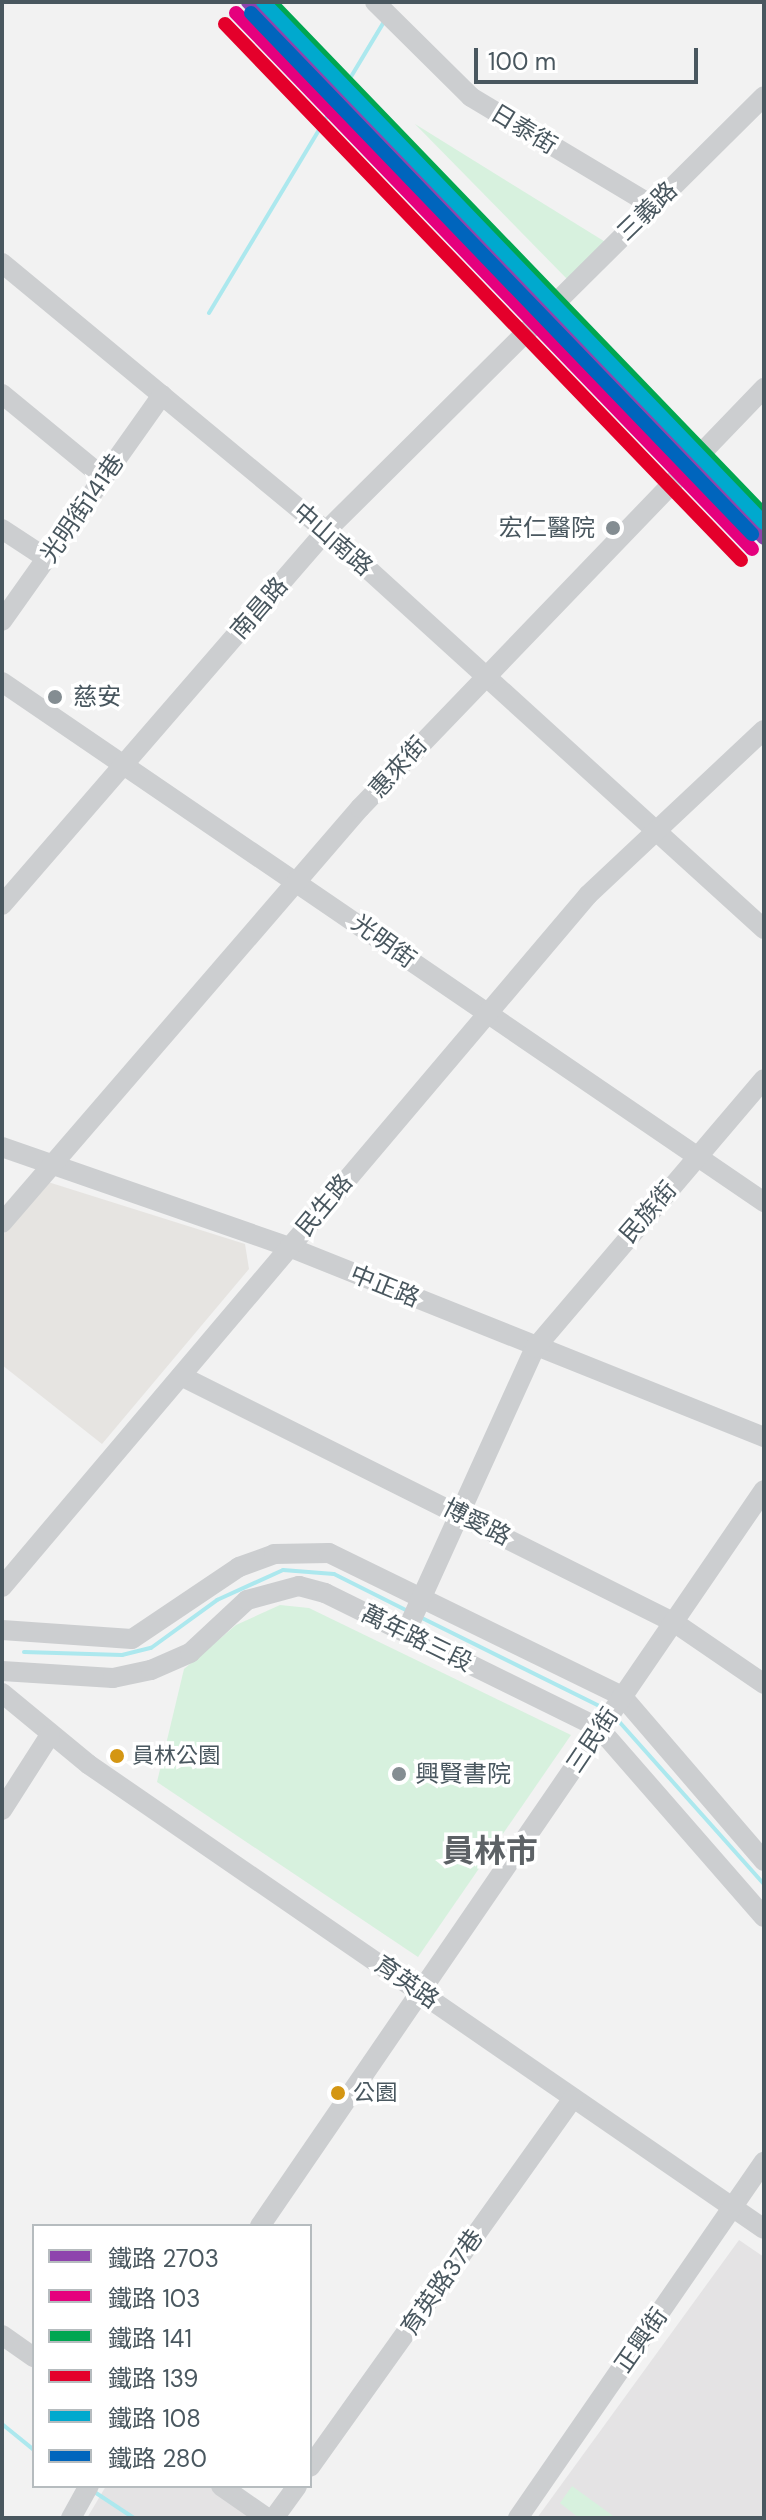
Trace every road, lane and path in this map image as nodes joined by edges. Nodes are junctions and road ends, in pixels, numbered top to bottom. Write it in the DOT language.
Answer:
graph roads {
  1 [pos="375,2"];
  2 [pos="764,96"];
  3 [pos="653,206"];
  4 [pos="2,263"];
  5 [pos="530,325"];
  6 [pos="764,388"];
  7 [pos="2,394"];
  8 [pos="162,395"];
  9 [pos="103,477"];
  10 [pos="2,529"];
  11 [pos="326,531"];
  12 [pos="46,558"];
  13 [pos="2,621"];
  14 [pos="484,672"];
  15 [pos="2,682"];
  16 [pos="764,730"];
  17 [pos="124,762"];
  18 [pos="652,829"];
  19 [pos="294,881"];
  20 [pos="2,905"];
  21 [pos="764,929"];
  22 [pos="487,1011"];
  23 [pos="764,1079"];
  24 [pos="2,1147"];
  25 [pos="698,1155"];
  26 [pos="50,1163"];
  27 [pos="764,1202"];
  28 [pos="2,1223"];
  29 [pos="289,1247"];
  30 [pos="535,1348"];
  31 [pos="181,1376"];
  32 [pos="764,1437"];
  33 [pos="764,1490"];
  34 [pos="461,1514"];
  35 [pos="2,1587"];
  36 [pos="423,1597"];
  37 [pos="675,1623"];
  38 [pos="2,1630"];
  39 [pos="406,1632"];
  40 [pos="2,1671"];
  41 [pos="764,1684"];
  42 [pos="2,1693"];
  43 [pos="622,1696"];
  44 [pos="599,1728"];
  45 [pos="50,1735"];
  46 [pos="2,1810"];
  47 [pos="764,1861"];
  48 [pos="764,1917"];
  49 [pos="421,1991"];
  50 [pos="573,2098"];
  51 [pos="764,2162"];
  52 [pos="733,2207"];
  53 [pos="261,2224"];
  54 [pos="764,2229"];
  55 [pos="2,2335"];
  56 [pos="32,2356"];
  57 [pos="312,2464"];
  58 [pos="88,2488"];
  59 [pos="224,2488"];
  60 [pos="296,2488"];
  61 [pos="71,2518"];
  62 [pos="267,2518"];
  63 [pos="274,2518"];
  64 [pos="518,2518"];
  1 -- 3 [label="street, 日泰街"];
  2 -- 3 [label="street, 三義路"];
  3 -- 5 [label="street, 三義路"];
  4 -- 8 [label="street, 中山南路"];
  5 -- 11 [label="street, 南昌路"];
  6 -- 14 [label="street, 惠來街"];
  7 -- 9 [label="street"];
  8 -- 9 [label="street, 光明街141巷"];
  8 -- 11 [label="street, 中山南路"];
  9 -- 12 [label="street, 光明街141巷"];
  10 -- 12 [label="street"];
  11 -- 14 [label="street, 中山南路"];
  11 -- 17 [label="street, 南昌路"];
  12 -- 13 [label="street, 光明街141巷"];
  14 -- 18 [label="street, 中山南路"];
  14 -- 19 [label="street, 惠來街"];
  15 -- 17 [label="street, 光明街"];
  16 -- 18 [label="street, 民生路"];
  17 -- 19 [label="street, 光明街"];
  17 -- 20 [label="street, 南昌路"];
  18 -- 21 [label="street, 中山南路"];
  18 -- 22 [label="street, 民生路"];
  19 -- 22 [label="street, 光明街"];
  19 -- 26 [label="street, 惠來街"];
  22 -- 25 [label="street, 光明街"];
  22 -- 29 [label="street, 民生路"];
  23 -- 25 [label="street, 民族街"];
  24 -- 26 [label="street, 中正路"];
  25 -- 27 [label="street, 光明街"];
  25 -- 30 [label="street, 民族街"];
  26 -- 28 [label="street, 惠來街"];
  26 -- 29 [label="street, 中正路"];
  29 -- 30 [label="street, 中正路"];
  29 -- 31 [label="street, 民生路"];
  30 -- 32 [label="street, 中正路"];
  30 -- 34 [label="street, 民族街"];
  31 -- 34 [label="street, 博愛路"];
  31 -- 35 [label="street, 民生路"];
  33 -- 37 [label="street, 三民街"];
  34 -- 36 [label="street, 民族街"];
  34 -- 37 [label="street, 博愛路"];
  36 -- 38 [label="street, 萬年路三段"];
  36 -- 39 [label="street, 民族街"];
  36 -- 43 [label="street, 萬年路三段"];
  37 -- 41 [label="street, 博愛路"];
  37 -- 43 [label="street, 三民街"];
  39 -- 40 [label="street, 萬年路三段"];
  39 -- 44 [label="street, 萬年路三段"];
  42 -- 45 [label="street, 育英路"];
  43 -- 44 [label="street, 三民街"];
  43 -- 47 [label="street, 萬年路三段"];
  44 -- 48 [label="street, 萬年路三段"];
  44 -- 49 [label="street, 三民街"];
  45 -- 46 [label="street"];
  45 -- 49 [label="street, 育英路"];
  49 -- 50 [label="street, 育英路"];
  49 -- 53 [label="street, 三民街"];
  50 -- 52 [label="street, 育英路"];
  50 -- 57 [label="street, 育英路37巷"];
  51 -- 52 [label="street, 正興街"];
  52 -- 54 [label="street, 育英路"];
  52 -- 64 [label="street, 正興街"];
  55 -- 56 [label="street"];
  58 -- 61 [label="street"];
  59 -- 62 [label="street"];
  60 -- 63 [label="street"];
}
